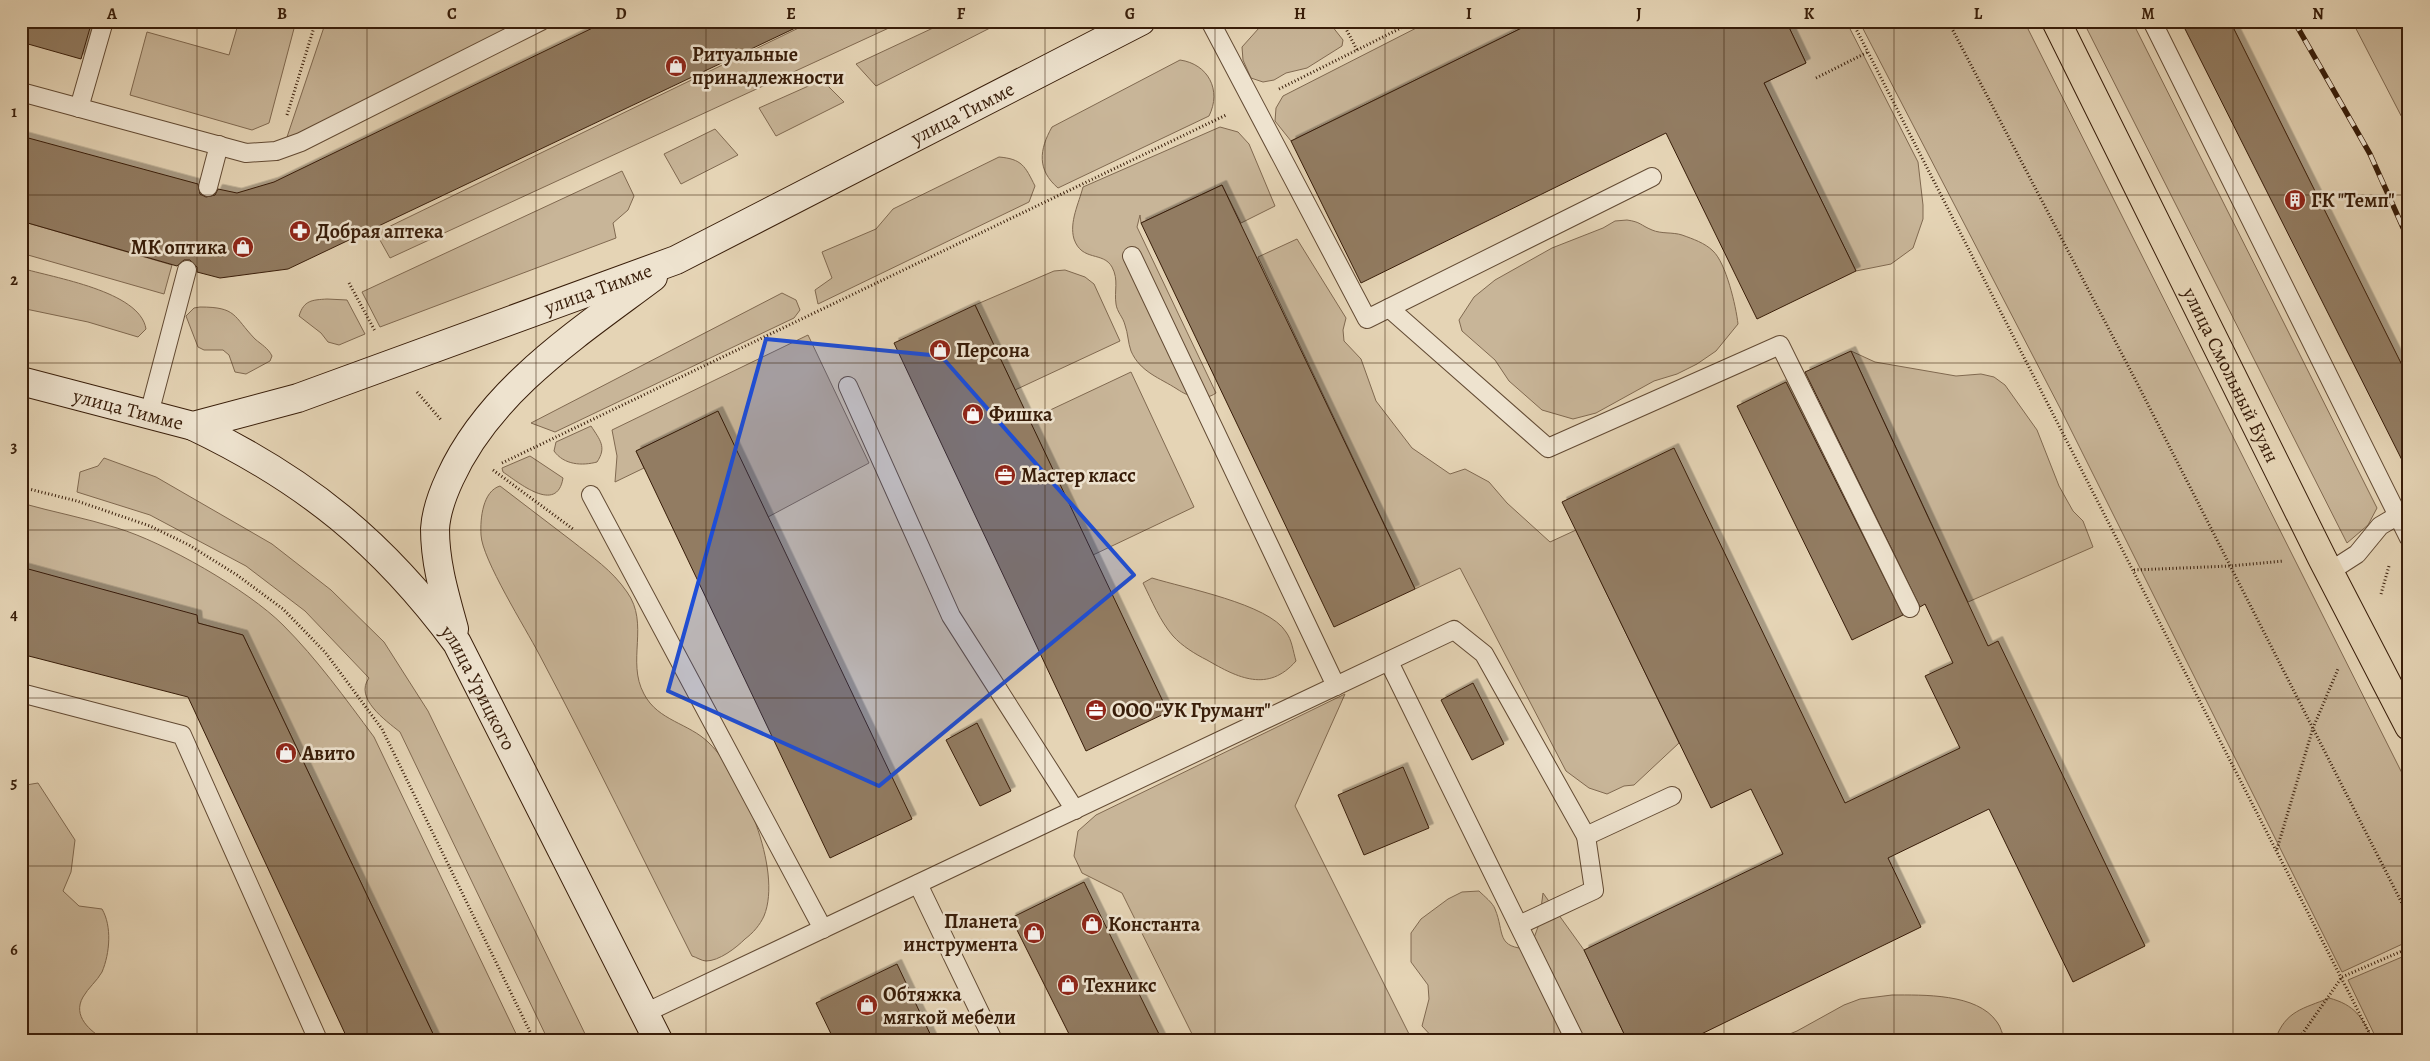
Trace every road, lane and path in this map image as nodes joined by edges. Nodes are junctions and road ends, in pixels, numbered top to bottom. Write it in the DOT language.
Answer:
graph roads {
  1 [pos="104,21"];
  2 [pos="316,21"];
  3 [pos="541,21"];
  4 [pos="1141,21"];
  5 [pos="1210,21"];
  6 [pos="1342,21"];
  7 [pos="1415,21"];
  8 [pos="1852,21"];
  9 [pos="1948,21"];
  10 [pos="2056,21"];
  11 [pos="2152,21"];
  12 [pos="1357,50"];
  13 [pos="1868,52"];
  14 [pos="1816,78"];
  15 [pos="21,92"];
  16 [pos="1253,102"];
  17 [pos="79,108"];
  18 [pos="219,145"];
  19 [pos="276,151"];
  20 [pos="1652,177"];
  21 [pos="208,187"];
  22 [pos="1132,256"];
  23 [pos="676,260"];
  24 [pos="187,270"];
  25 [pos="1389,308"];
  26 [pos="21,381"];
  27 [pos="848,386"];
  28 [pos="149,414"];
  29 [pos="194,426"];
  30 [pos="490,468"];
  31 [pos="21,487"];
  32 [pos="590,495"];
  33 [pos="2402,525"];
  34 [pos="2285,561"];
  35 [pos="2230,566"];
  36 [pos="2134,570"];
  37 [pos="2329,572"];
  38 [pos="2380,597"];
  39 [pos="1910,608"];
  40 [pos="457,643"];
  41 [pos="1389,662"];
  42 [pos="2340,666"];
  43 [pos="1336,686"];
  44 [pos="21,693"];
  45 [pos="2409,726"];
  46 [pos="2313,728"];
  47 [pos="1672,796"];
  48 [pos="1075,810"];
  49 [pos="1586,836"];
  50 [pos="2277,849"];
  51 [pos="918,884"];
  52 [pos="2409,916"];
  53 [pos="1519,925"];
  54 [pos="823,929"];
  55 [pos="2409,948"];
  56 [pos="2342,978"];
  57 [pos="645,1013"];
  58 [pos="318,1040"];
  59 [pos="534,1040"];
  60 [pos="658,1040"];
  61 [pos="993,1040"];
  62 [pos="1575,1040"];
  63 [pos="2298,1040"];
  64 [pos="2373,1040"];
  1 -- 17 [label="lane"];
  2 -- 19 [label="path"];
  3 -- 19 [label="lane"];
  4 -- 23 [label="main road, улица Тимме"];
  5 -- 16 [label="lane"];
  6 -- 12 [label="path"];
  7 -- 12 [label="path"];
  8 -- 13 [label="path"];
  9 -- 35 [label="path"];
  10 -- 37 [label="main road, улица Смольный Буян"];
  11 -- 33 [label="lane"];
  12 -- 16 [label="path"];
  13 -- 14 [label="path"];
  13 -- 36 [label="path"];
  15 -- 17 [label="lane"];
  16 -- 25 [label="lane"];
  16 -- 30 [label="path"];
  17 -- 18 [label="lane"];
  18 -- 19 [label="lane"];
  18 -- 21 [label="lane"];
  20 -- 25 [label="lane"];
  22 -- 43 [label="lane"];
  23 -- 29 [label="main road, улица Тимме"];
  23 -- 40 [label="main road"];
  24 -- 28 [label="lane"];
  25 -- 39 [label="lane"];
  26 -- 28 [label="main road, улица Тимме"];
  27 -- 48 [label="lane"];
  28 -- 29 [label="main road, улица Тимме"];
  29 -- 40 [label="main road, улица Урицкого"];
  31 -- 59 [label="path"];
  32 -- 54 [label="lane"];
  33 -- 37 [label="lane"];
  33 -- 38 [label="path"];
  34 -- 35 [label="path"];
  35 -- 36 [label="path"];
  35 -- 46 [label="path"];
  36 -- 50 [label="path"];
  37 -- 45 [label="main road, улица Смольный Буян"];
  40 -- 57 [label="main road, улица Урицкого"];
  41 -- 43 [label="lane"];
  41 -- 49 [label="lane"];
  41 -- 53 [label="lane"];
  42 -- 46 [label="path"];
  43 -- 48 [label="lane"];
  44 -- 58 [label="lane"];
  46 -- 50 [label="path"];
  46 -- 52 [label="path"];
  47 -- 49 [label="lane"];
  48 -- 51 [label="lane"];
  49 -- 53 [label="lane"];
  50 -- 56 [label="path"];
  51 -- 54 [label="lane"];
  51 -- 61 [label="lane"];
  53 -- 62 [label="lane"];
  54 -- 57 [label="lane"];
  55 -- 56 [label="path"];
  56 -- 63 [label="path"];
  56 -- 64 [label="path"];
  57 -- 60 [label="main road, улица Урицкого"];
}
